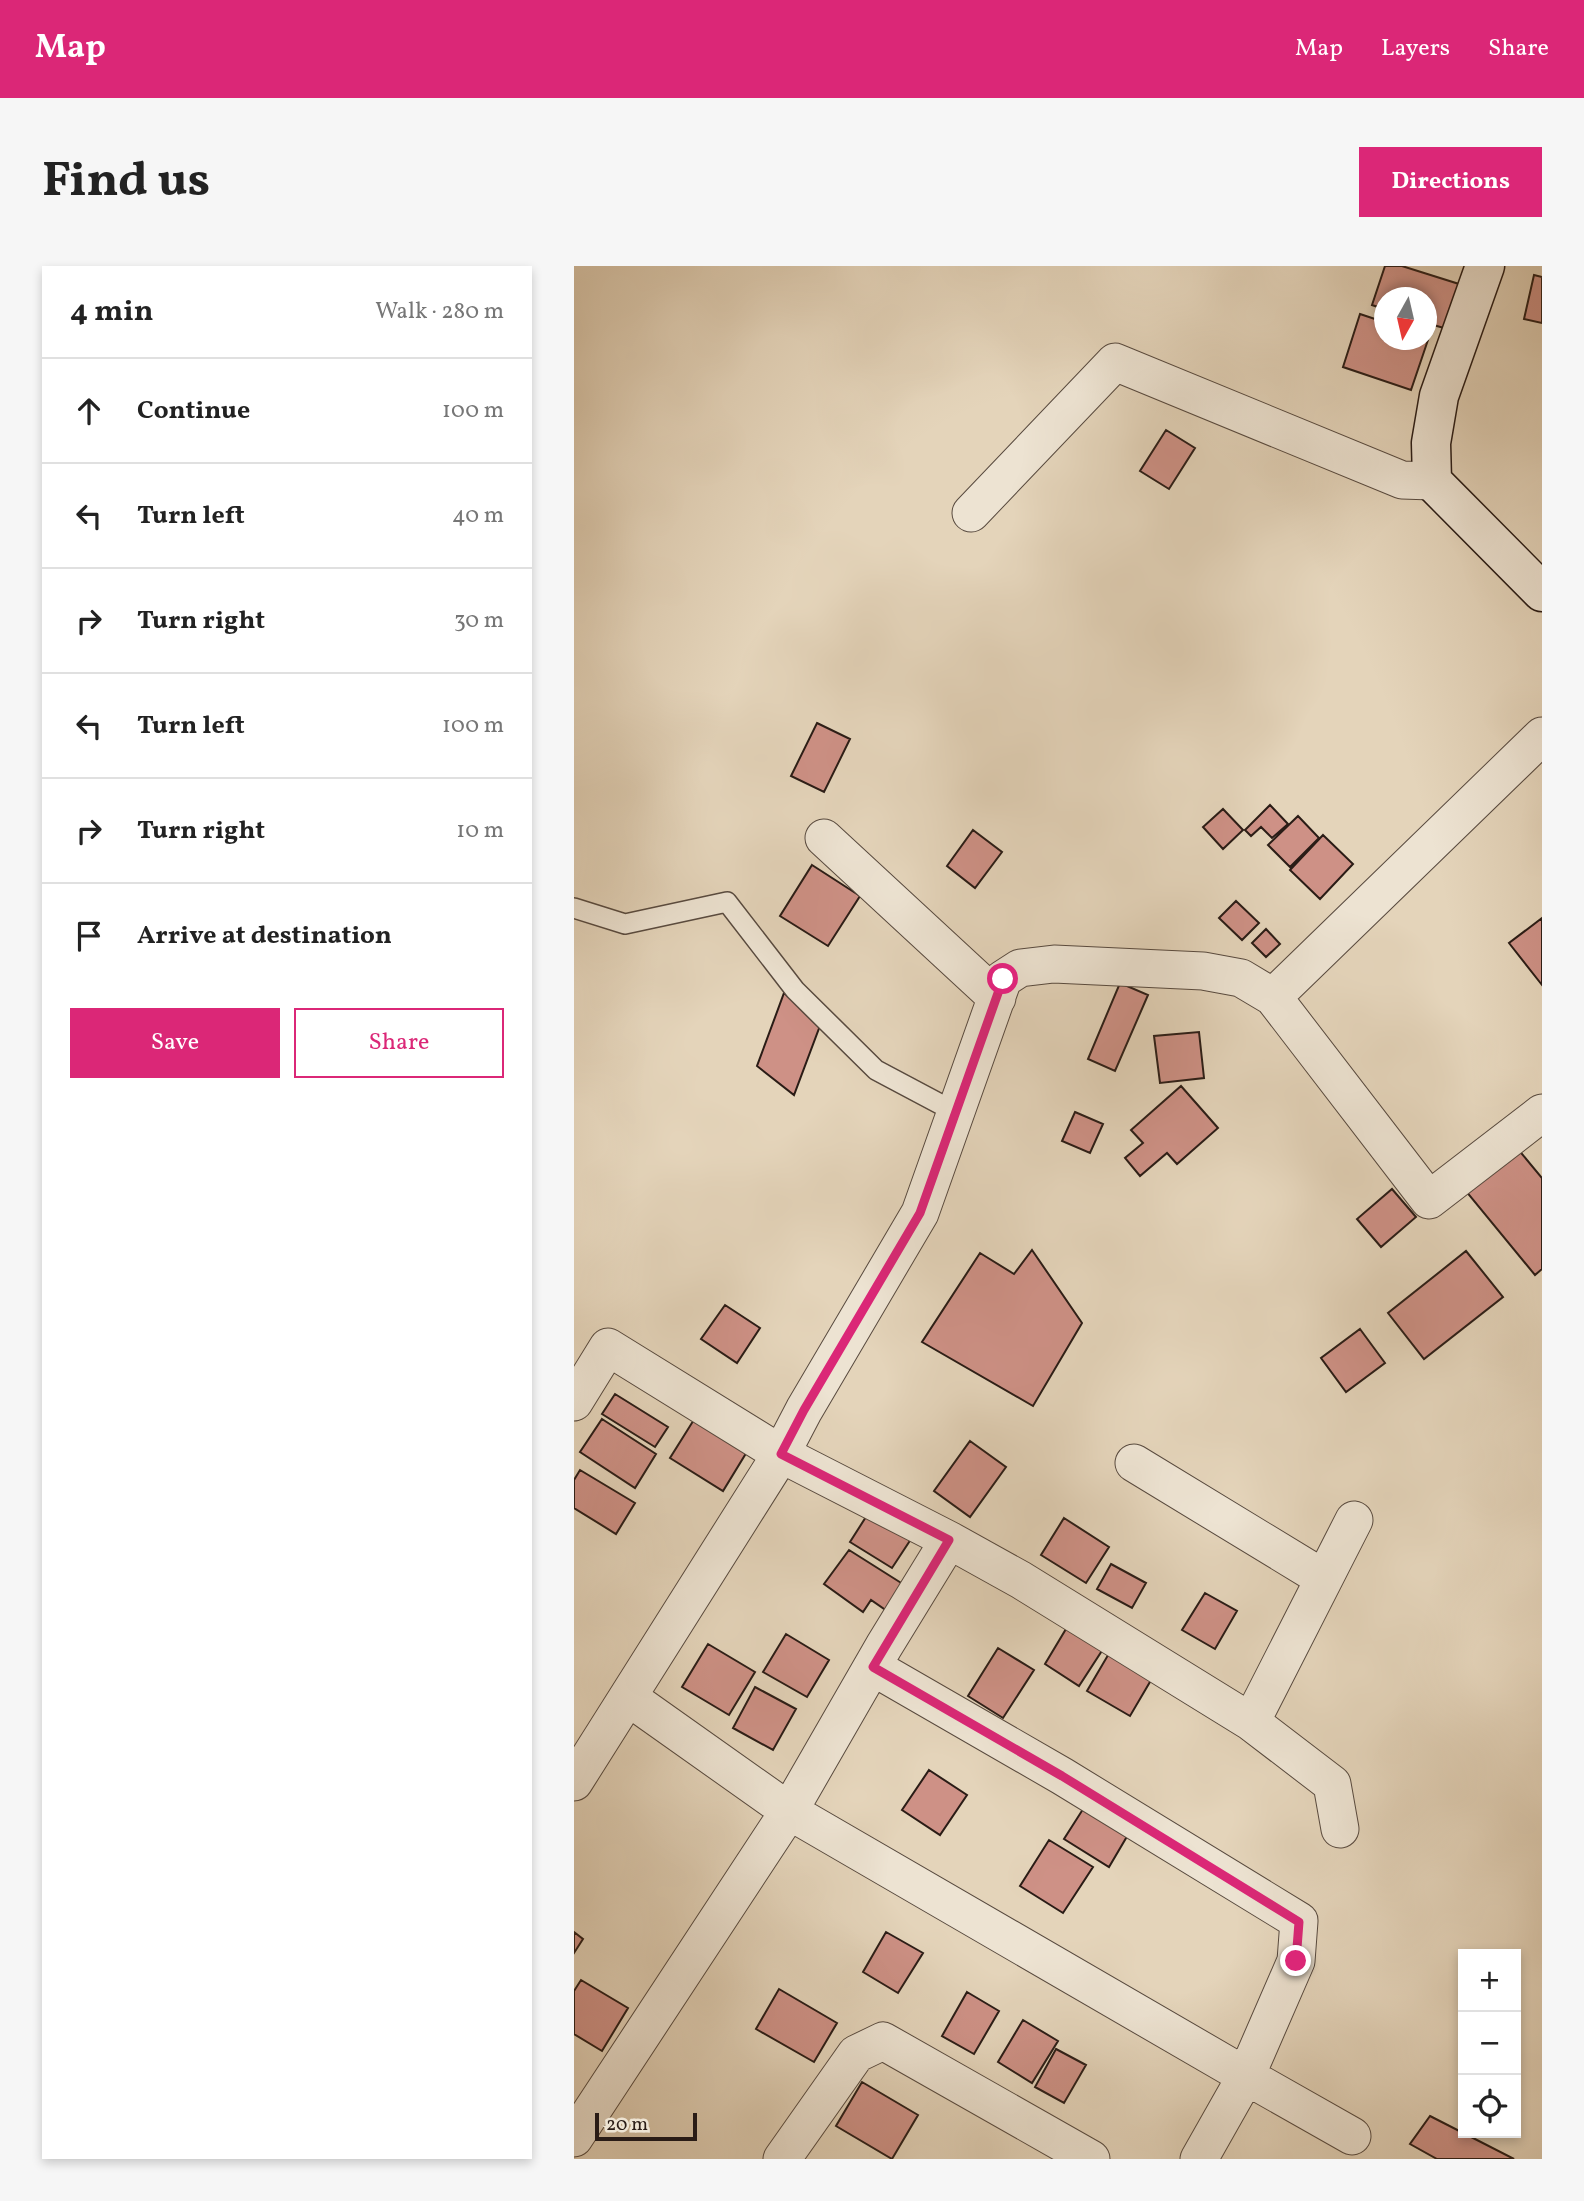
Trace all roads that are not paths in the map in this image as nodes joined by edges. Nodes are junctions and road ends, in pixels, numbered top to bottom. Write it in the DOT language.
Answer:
graph roads {
  1 [pos="1485,266"];
  2 [pos="1432,481"];
  3 [pos="971,513"];
  4 [pos="1542,592"];
  5 [pos="1542,736"];
  6 [pos="824,838"];
  7 [pos="574,908"];
  8 [pos="1273,997"];
  9 [pos="997,998"];
  10 [pos="957,1113"];
  11 [pos="1542,1113"];
  12 [pos="574,1402"];
  13 [pos="781,1454"];
  14 [pos="1134,1463"];
  15 [pos="1354,1520"];
  16 [pos="949,1540"];
  17 [pos="1323,1578"];
  18 [pos="873,1667"];
  19 [pos="628,1696"];
  20 [pos="1251,1722"];
  21 [pos="574,1782"];
  22 [pos="789,1811"];
  23 [pos="1340,1829"];
  24 [pos="1246,2076"];
  25 [pos="1352,2136"];
  26 [pos="574,2138"];
  27 [pos="782,2159"];
  28 [pos="1091,2159"];
  29 [pos="1199,2159"];
  1 -- 2 [label="street"];
  2 -- 3 [label="street"];
  2 -- 4 [label="street"];
  5 -- 8 [label="street"];
  6 -- 9 [label="street"];
  7 -- 10 [label="lane"];
  8 -- 9 [label="street"];
  8 -- 11 [label="street"];
  9 -- 10 [label="street"];
  10 -- 13 [label="street"];
  12 -- 13 [label="street"];
  13 -- 16 [label="street"];
  13 -- 19 [label="street"];
  14 -- 17 [label="street"];
  15 -- 17 [label="street"];
  16 -- 18 [label="street"];
  16 -- 20 [label="street"];
  17 -- 20 [label="street"];
  18 -- 22 [label="street"];
  18 -- 24 [label="street"];
  19 -- 21 [label="street"];
  19 -- 22 [label="street"];
  20 -- 23 [label="street"];
  22 -- 24 [label="street"];
  22 -- 26 [label="street"];
  24 -- 25 [label="street"];
  24 -- 29 [label="street"];
  27 -- 28 [label="street"];
}
